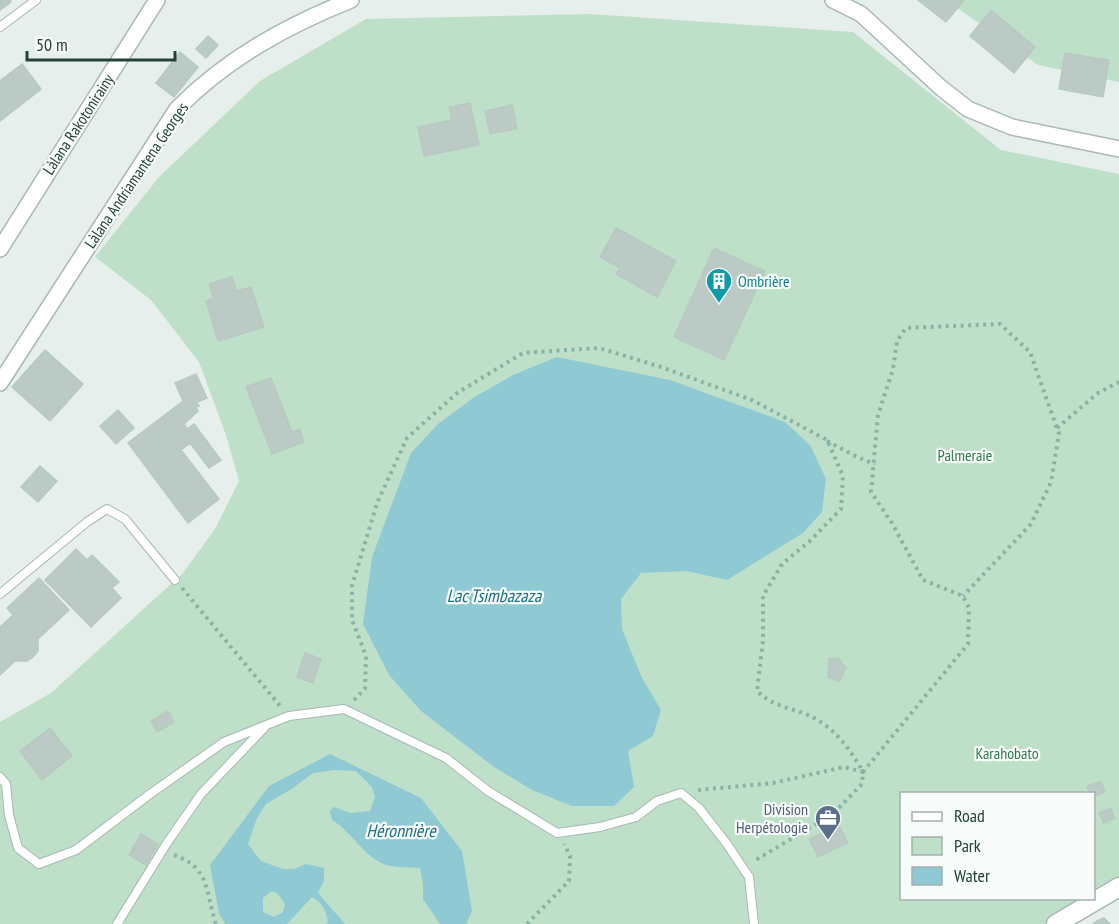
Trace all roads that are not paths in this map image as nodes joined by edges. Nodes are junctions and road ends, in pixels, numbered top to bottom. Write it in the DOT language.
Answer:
graph roads {
  1 [pos="36,0"];
  2 [pos="158,0"];
  3 [pos="351,0"];
  4 [pos="833,0"];
  5 [pos="0,27"];
  6 [pos="1119,149"];
  7 [pos="0,249"];
  8 [pos="0,383"];
  9 [pos="175,580"];
  10 [pos="0,594"];
  11 [pos="267,725"];
  12 [pos="0,777"];
  13 [pos="1119,887"];
  14 [pos="117,924"];
  15 [pos="754,924"];
  16 [pos="1056,924"];
  1 -- 5 [label="lane"];
  2 -- 7 [label="street, Làlana Rakotonirainy"];
  3 -- 8 [label="street, Làlana Andriamantena Georges"];
  4 -- 6 [label="street"];
  9 -- 10 [label="lane"];
  11 -- 12 [label="lane"];
  11 -- 14 [label="lane"];
  11 -- 15 [label="lane"];
  13 -- 16 [label="street"];
}
